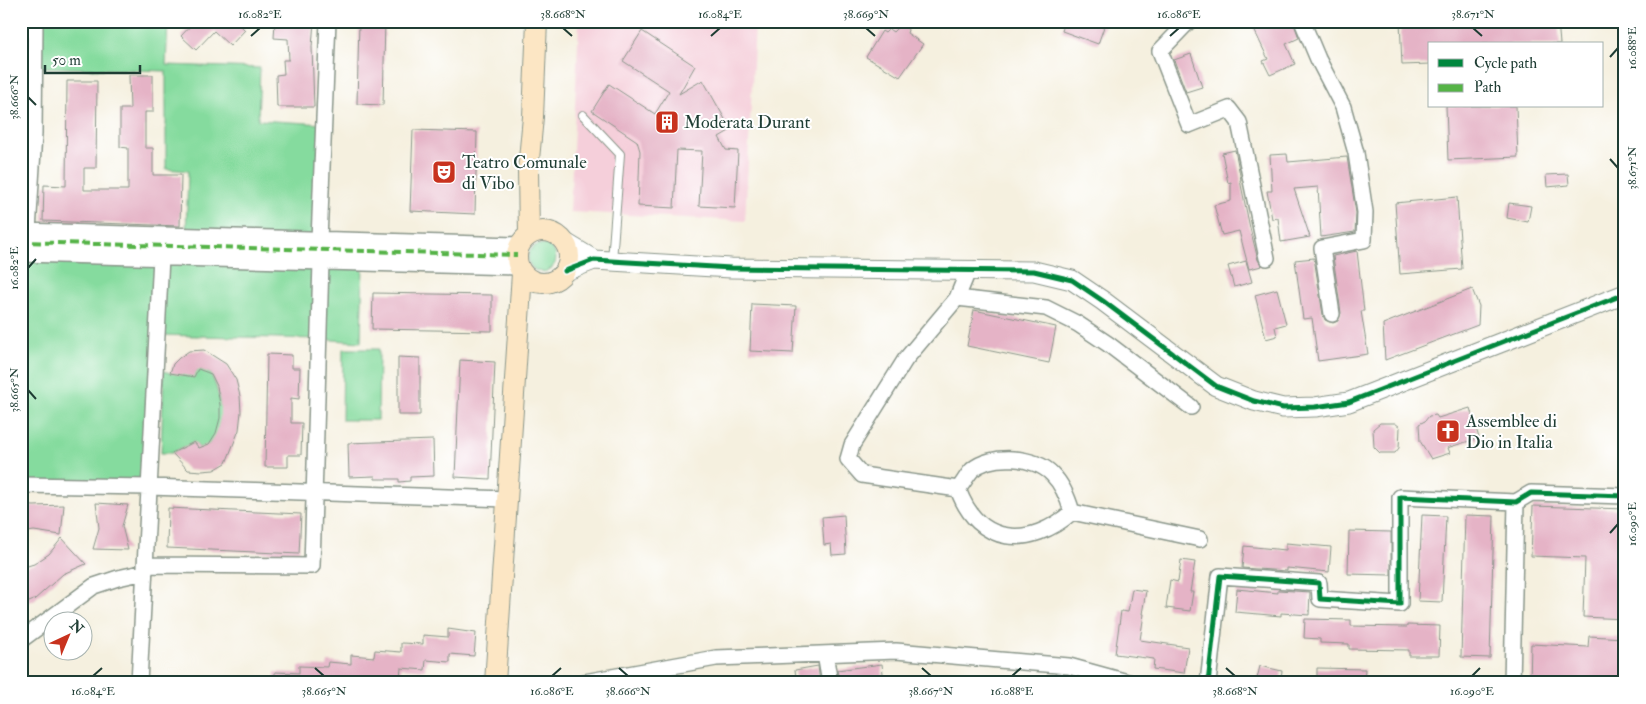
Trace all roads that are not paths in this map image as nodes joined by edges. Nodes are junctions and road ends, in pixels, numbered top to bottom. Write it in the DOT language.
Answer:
graph roads {
  1 [pos="35,21"];
  2 [pos="328,21"];
  3 [pos="537,21"];
  4 [pos="1189,21"];
  5 [pos="1302,21"];
  6 [pos="583,116"];
  7 [pos="27,161"];
  8 [pos="528,170"];
  9 [pos="24,234"];
  10 [pos="560,238"];
  11 [pos="319,240"];
  12 [pos="21,254"];
  13 [pos="521,255"];
  14 [pos="161,257"];
  15 [pos="1267,258"];
  16 [pos="603,260"];
  17 [pos="321,262"];
  18 [pos="968,271"];
  19 [pos="559,276"];
  20 [pos="1625,294"];
  21 [pos="958,298"];
  22 [pos="1332,314"];
  23 [pos="518,336"];
  24 [pos="1191,408"];
  25 [pos="21,485"];
  26 [pos="149,487"];
  27 [pos="958,489"];
  28 [pos="314,493"];
  29 [pos="1625,496"];
  30 [pos="507,499"];
  31 [pos="1516,502"];
  32 [pos="1072,512"];
  33 [pos="1200,539"];
  34 [pos="145,569"];
  35 [pos="21,640"];
  36 [pos="825,654"];
  37 [pos="138,683"];
  38 [pos="495,683"];
  39 [pos="579,683"];
  40 [pos="830,683"];
  41 [pos="1131,683"];
  42 [pos="1208,683"];
  43 [pos="1512,683"];
  1 -- 7 [label="street"];
  2 -- 11 [label="street"];
  3 -- 8 [label="main road"];
  4 -- 15 [label="street"];
  5 -- 22 [label="street"];
  6 -- 16 [label="lane"];
  7 -- 9 [label="street"];
  8 -- 10 [label="main road"];
  8 -- 13 [label="main road"];
  9 -- 11 [label="street"];
  9 -- 13 [label="street"];
  10 -- 13 [label="main road"];
  10 -- 16 [label="street"];
  10 -- 19 [label="main road"];
  11 -- 13 [label="street"];
  12 -- 14 [label="street"];
  13 -- 17 [label="street"];
  13 -- 19 [label="main road"];
  13 -- 23 [label="main road"];
  14 -- 17 [label="street"];
  14 -- 26 [label="street"];
  16 -- 18 [label="street"];
  16 -- 19 [label="street"];
  17 -- 28 [label="street"];
  18 -- 20 [label="street"];
  18 -- 21 [label="street"];
  19 -- 23 [label="main road"];
  21 -- 24 [label="street"];
  21 -- 27 [label="street"];
  23 -- 30 [label="main road"];
  25 -- 26 [label="street"];
  26 -- 28 [label="street"];
  26 -- 34 [label="street"];
  27 -- 32 [label="street"];
  27 -- 32 [label="street"];
  28 -- 30 [label="street"];
  28 -- 34 [label="street"];
  29 -- 31 [label="street"];
  30 -- 38 [label="main road"];
  31 -- 42 [label="street"];
  31 -- 43 [label="street"];
  32 -- 33 [label="street"];
  34 -- 35 [label="street"];
  34 -- 37 [label="street"];
  36 -- 39 [label="street"];
  36 -- 40 [label="street"];
  36 -- 41 [label="street"];
}
